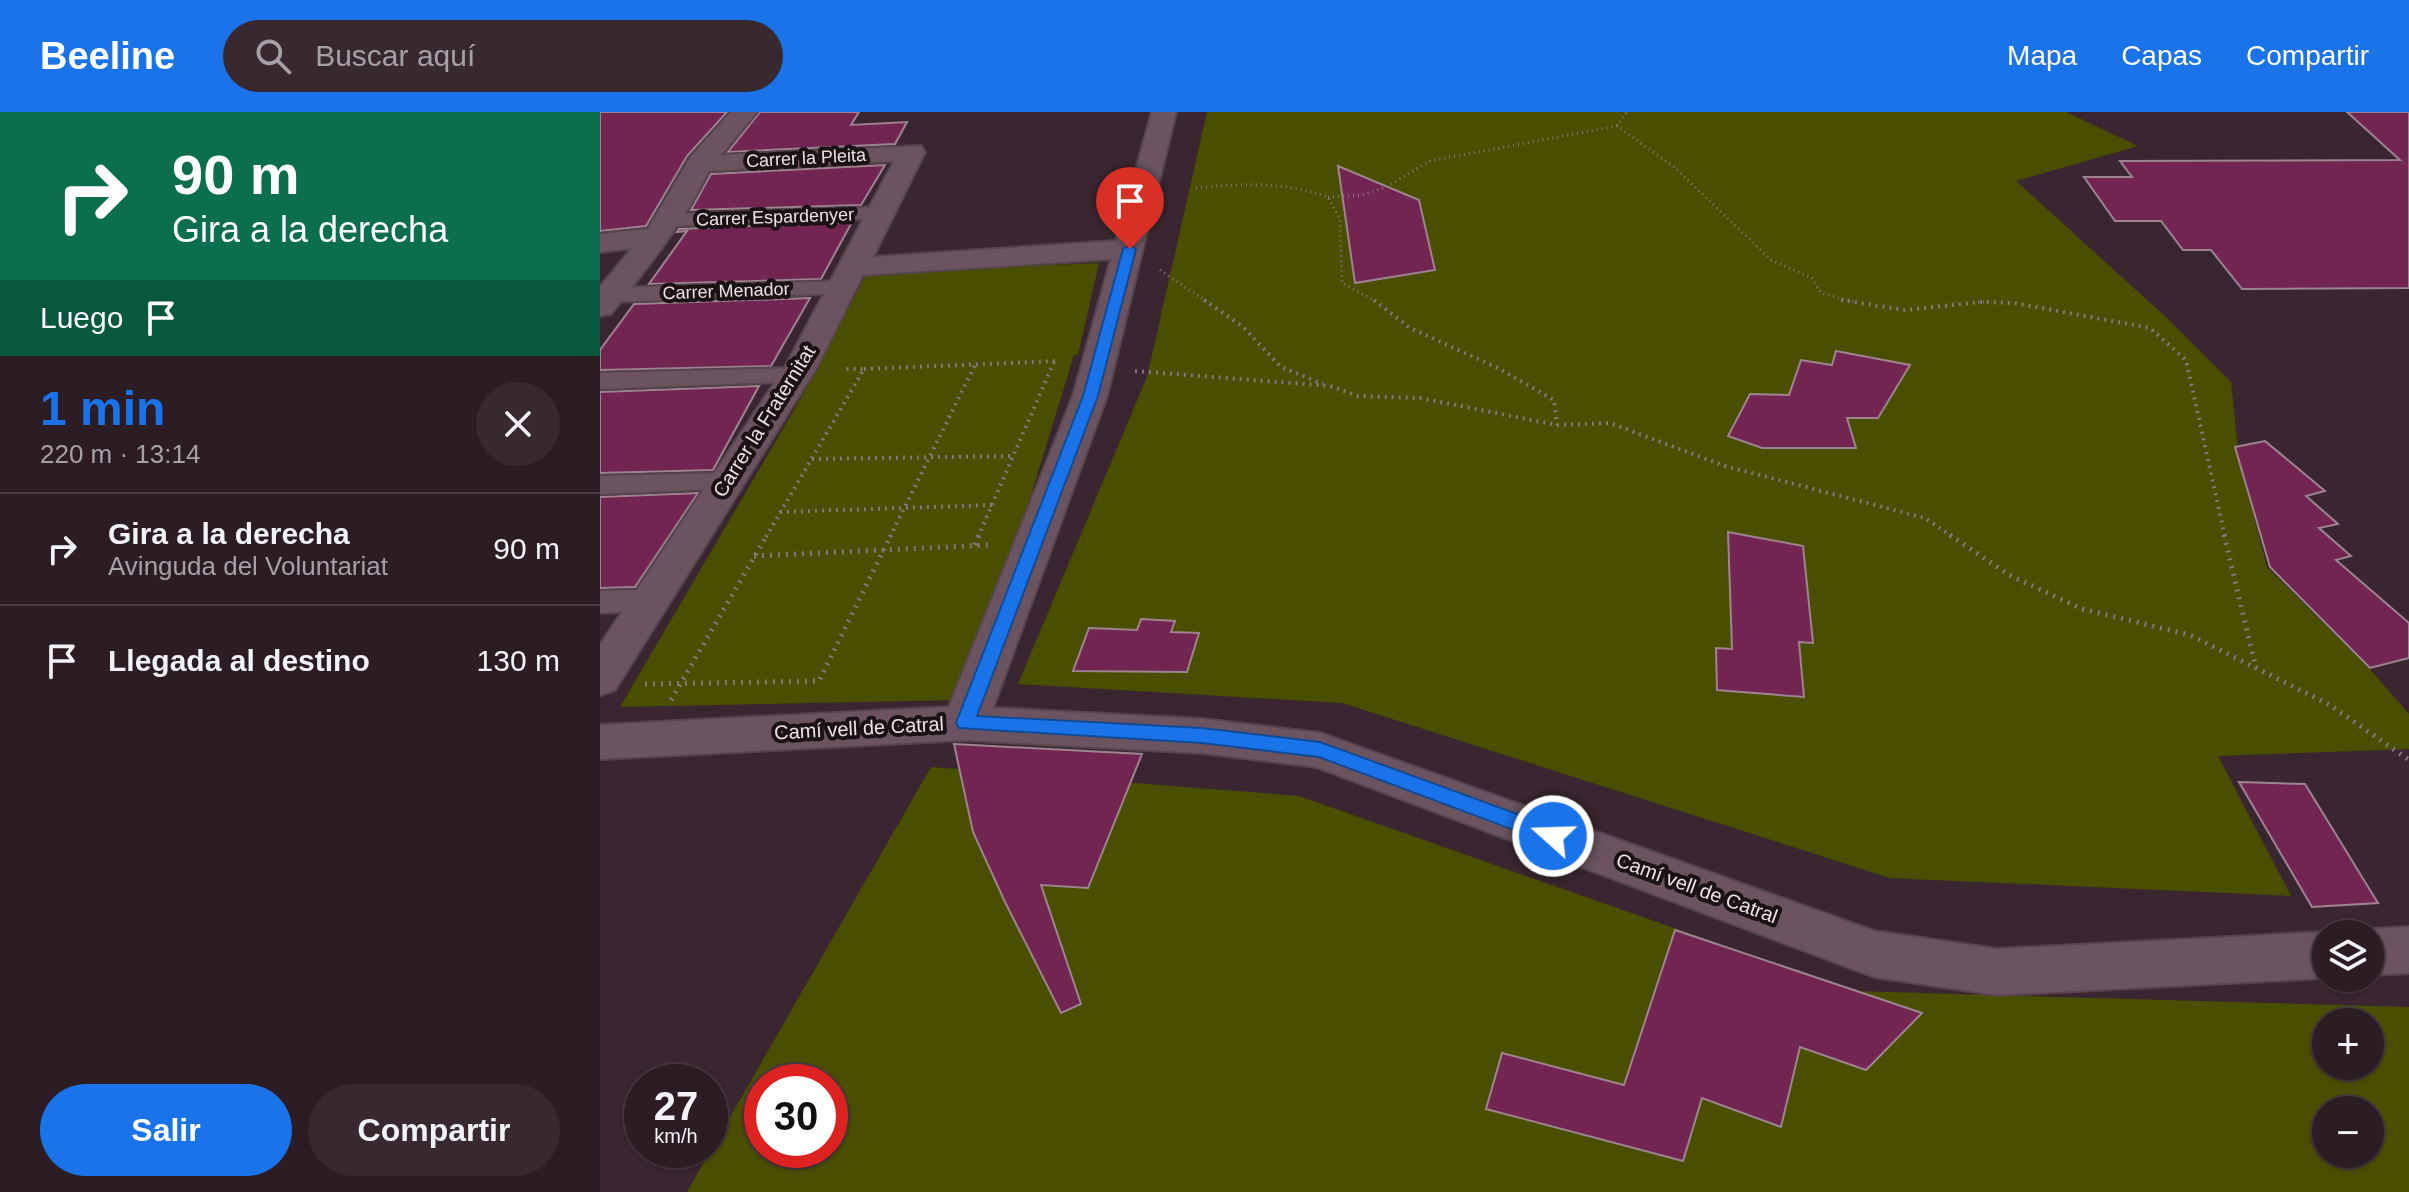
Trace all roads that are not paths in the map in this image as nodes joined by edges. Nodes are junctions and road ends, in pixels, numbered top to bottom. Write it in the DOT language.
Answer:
graph roads {
  1 [pos="745,112"];
  2 [pos="1164,112"];
  3 [pos="912,152"];
  4 [pos="699,164"];
  5 [pos="881,213"];
  6 [pos="664,228"];
  7 [pos="600,243"];
  8 [pos="1130,249"];
  9 [pos="847,277"];
  10 [pos="605,301"];
  11 [pos="795,376"];
  12 [pos="600,381"];
  13 [pos="727,482"];
  14 [pos="600,485"];
  15 [pos="650,601"];
  16 [pos="600,602"];
  17 [pos="600,679"];
  18 [pos="965,723"];
  19 [pos="600,742"];
  20 [pos="2409,950"];
  21 [pos="2384,951"];
  22 [pos="2312,956"];
  1 -- 4 [label="street"];
  2 -- 8 [label="street"];
  3 -- 4 [label="street, Carrer la Pleita"];
  3 -- 5 [label="street, Carrer la Fraternitat"];
  4 -- 6 [label="street"];
  5 -- 6 [label="street, Carrer Espardenyer"];
  5 -- 9 [label="street, Carrer la Fraternitat"];
  6 -- 7 [label="street"];
  6 -- 10 [label="street"];
  8 -- 9 [label="street"];
  8 -- 18 [label="street"];
  9 -- 10 [label="street, Carrer Menador"];
  9 -- 11 [label="street, Carrer la Fraternitat"];
  11 -- 12 [label="street"];
  11 -- 13 [label="street, Carrer la Fraternitat"];
  13 -- 14 [label="street"];
  13 -- 15 [label="street, Carrer la Fraternitat"];
  15 -- 16 [label="street"];
  15 -- 17 [label="street, Carrer la Fraternitat"];
  18 -- 19 [label="street, Camí vell de Catral"];
  18 -- 22 [label="street, Camí vell de Catral"];
  20 -- 21 [label="street"];
}
